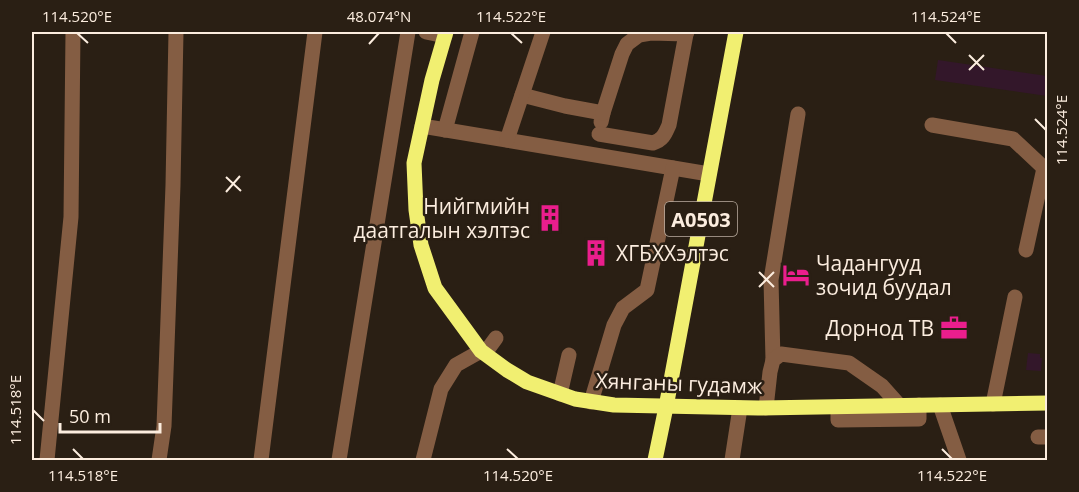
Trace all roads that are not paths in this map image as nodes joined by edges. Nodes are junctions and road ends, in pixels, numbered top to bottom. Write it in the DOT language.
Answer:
graph roads {
  1 [pos="73,32"];
  2 [pos="177,32"];
  3 [pos="315,32"];
  4 [pos="408,32"];
  5 [pos="426,32"];
  6 [pos="472,32"];
  7 [pos="543,32"];
  8 [pos="736,32"];
  9 [pos="687,33"];
  10 [pos="445,34"];
  11 [pos="522,95"];
  12 [pos="603,113"];
  13 [pos="798,114"];
  14 [pos="932,125"];
  15 [pos="422,126"];
  16 [pos="445,129"];
  17 [pos="599,134"];
  18 [pos="507,140"];
  19 [pos="596,155"];
  20 [pos="673,168"];
  21 [pos="1046,169"];
  22 [pos="709,174"];
  23 [pos="1026,250"];
  24 [pos="1015,297"];
  25 [pos="496,338"];
  26 [pos="483,352"];
  27 [pos="569,355"];
  28 [pos="773,360"];
  29 [pos="560,393"];
  30 [pos="591,402"];
  31 [pos="1047,403"];
  32 [pos="993,404"];
  33 [pos="899,405"];
  34 [pos="919,405"];
  35 [pos="940,405"];
  36 [pos="838,406"];
  37 [pos="666,407"];
  38 [pos="740,408"];
  39 [pos="766,408"];
  40 [pos="47,460"];
  41 [pos="159,460"];
  42 [pos="261,460"];
  43 [pos="339,460"];
  44 [pos="423,460"];
  45 [pos="655,460"];
  46 [pos="732,460"];
  47 [pos="959,460"];
  1 -- 40 [label="street"];
  2 -- 41 [label="street"];
  3 -- 42 [label="street"];
  4 -- 43 [label="street"];
  5 -- 10 [label="street"];
  6 -- 16 [label="street"];
  7 -- 11 [label="street"];
  8 -- 22 [label="main road, A0503"];
  9 -- 12 [label="street"];
  9 -- 17 [label="street"];
  10 -- 15 [label="main road, Хянганы гудамж"];
  11 -- 12 [label="street"];
  11 -- 18 [label="street"];
  12 -- 17 [label="street"];
  13 -- 28 [label="street"];
  14 -- 21 [label="street"];
  15 -- 16 [label="street"];
  15 -- 26 [label="main road, Хянганы гудамж"];
  16 -- 18 [label="street"];
  17 -- 19 [label="street"];
  18 -- 19 [label="street"];
  19 -- 20 [label="street"];
  20 -- 22 [label="street"];
  20 -- 30 [label="street"];
  21 -- 23 [label="street"];
  22 -- 37 [label="main road, A0503"];
  24 -- 32 [label="street"];
  25 -- 26 [label="street"];
  26 -- 29 [label="main road, Хянганы гудамж"];
  26 -- 44 [label="street"];
  27 -- 29 [label="street"];
  28 -- 33 [label="street"];
  28 -- 39 [label="street"];
  29 -- 30 [label="main road, Хянганы гудамж"];
  30 -- 37 [label="main road, Хянганы гудамж"];
  31 -- 32 [label="main road, Хянганы гудамж"];
  32 -- 35 [label="main road, Хянганы гудамж"];
  33 -- 34 [label="main road, Хянганы гудамж"];
  33 -- 36 [label="main road, Хянганы гудамж"];
  34 -- 35 [label="main road, Хянганы гудамж"];
  34 -- 36 [label="street"];
  35 -- 47 [label="street"];
  36 -- 39 [label="main road, Хянганы гудамж"];
  37 -- 38 [label="main road, Хянганы гудамж"];
  37 -- 45 [label="main road, A0503"];
  38 -- 39 [label="main road, Хянганы гудамж"];
  38 -- 46 [label="street"];
}
